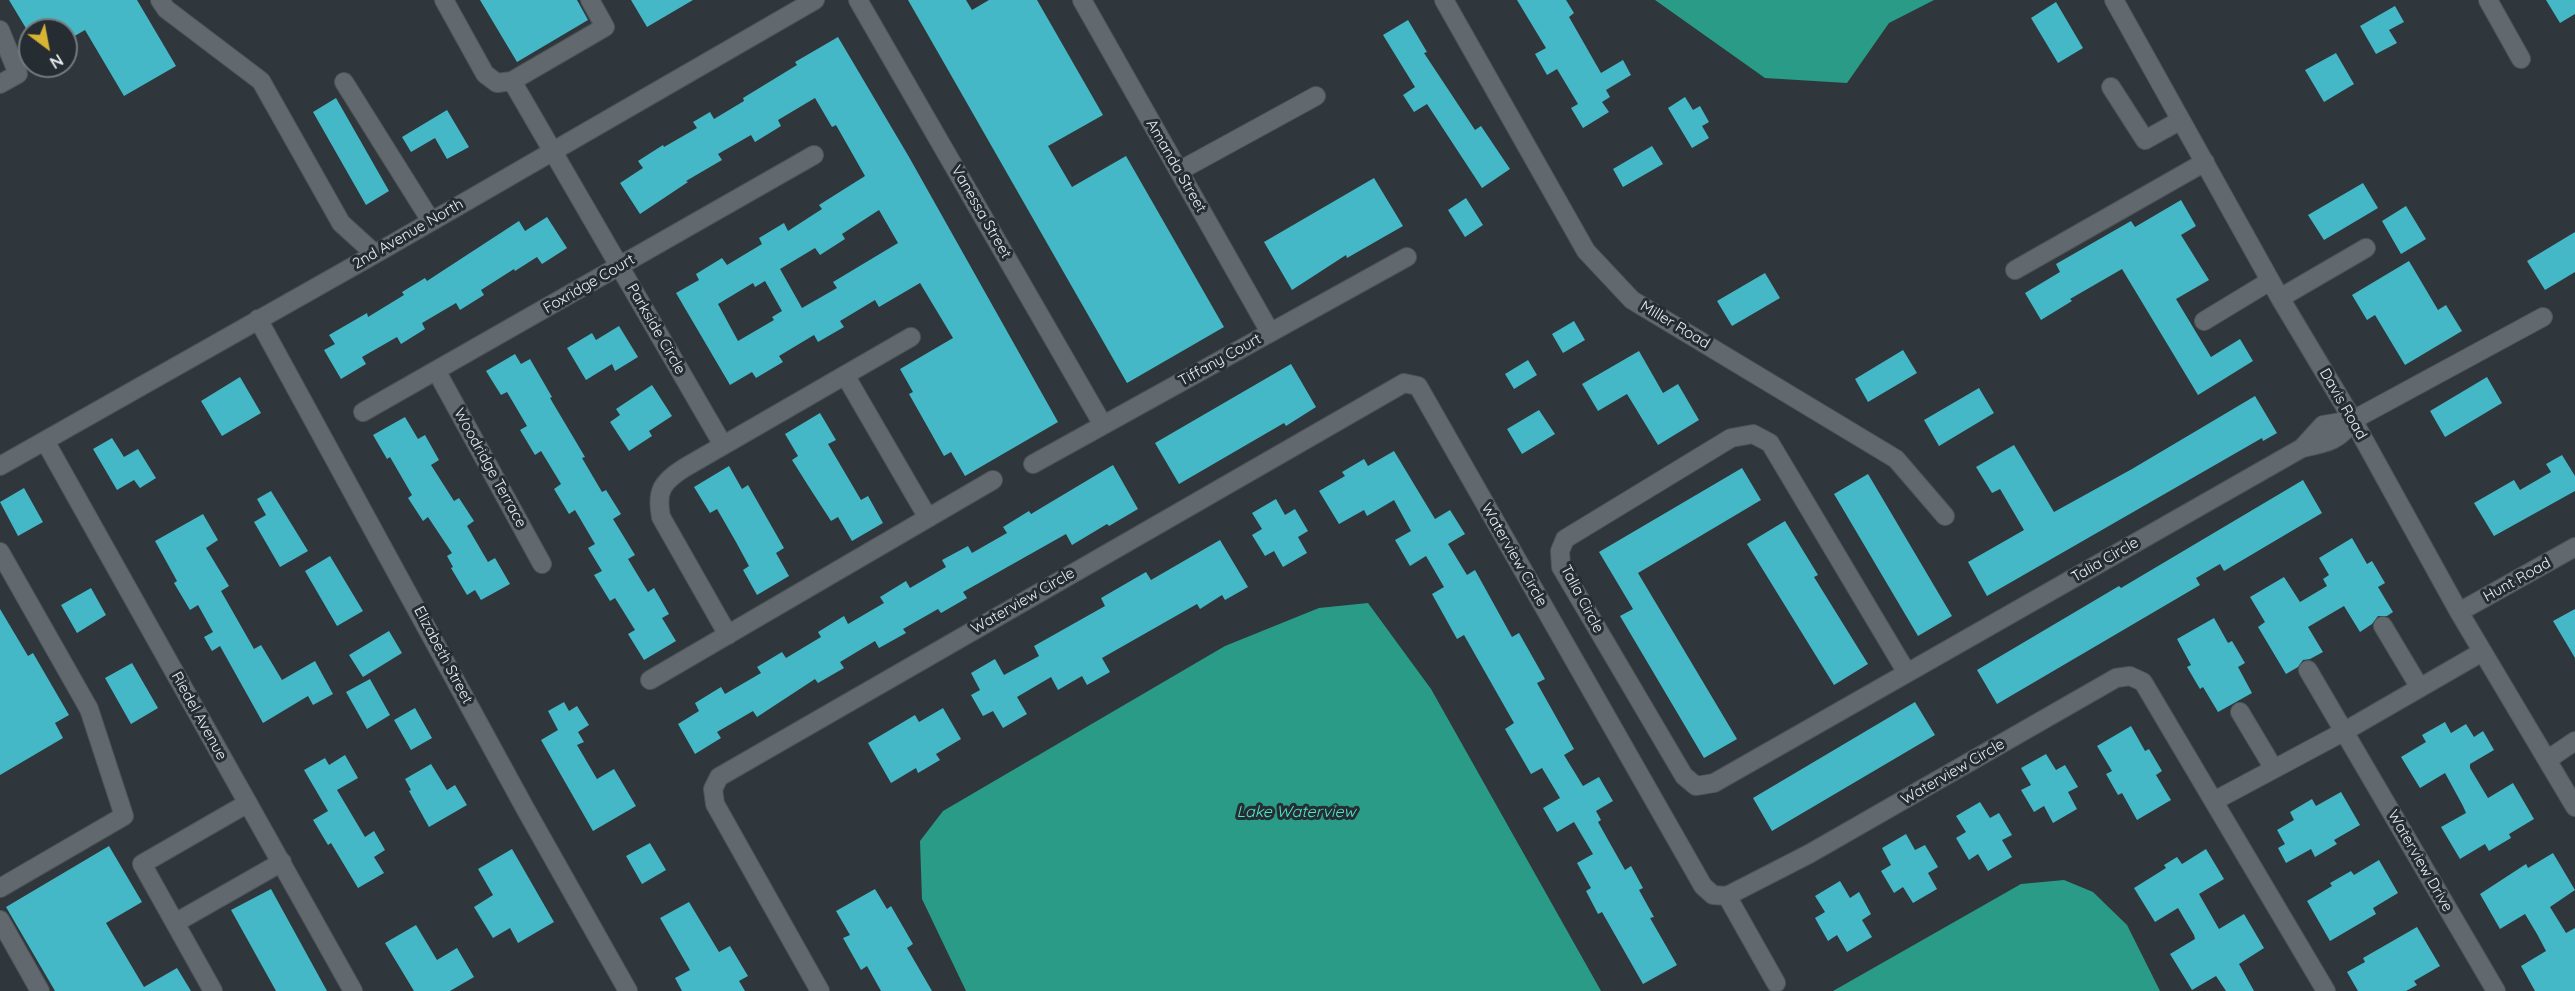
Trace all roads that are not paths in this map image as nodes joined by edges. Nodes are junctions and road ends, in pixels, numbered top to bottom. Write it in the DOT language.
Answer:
graph roads {
  1 [pos="160,0"];
  2 [pos="444,0"];
  3 [pos="590,0"];
  4 [pos="815,0"];
  5 [pos="858,0"];
  6 [pos="1444,0"];
  7 [pos="2114,0"];
  8 [pos="2487,0"];
  9 [pos="1088,2"];
  10 [pos="0,30"];
  11 [pos="2521,59"];
  12 [pos="512,81"];
  13 [pos="344,82"];
  14 [pos="0,84"];
  15 [pos="2111,87"];
  16 [pos="1316,96"];
  17 [pos="2181,120"];
  18 [pos="553,150"];
  19 [pos="814,154"];
  20 [pos="2205,162"];
  21 [pos="1179,171"];
  22 [pos="431,221"];
  23 [pos="2366,248"];
  24 [pos="375,254"];
  25 [pos="1407,257"];
  26 [pos="620,266"];
  27 [pos="2015,270"];
  28 [pos="2270,281"];
  29 [pos="2280,298"];
  30 [pos="2543,317"];
  31 [pos="258,319"];
  32 [pos="2204,321"];
  33 [pos="1270,332"];
  34 [pos="911,337"];
  35 [pos="437,372"];
  36 [pos="845,375"];
  37 [pos="363,412"];
  38 [pos="2353,420"];
  39 [pos="1104,425"];
  40 [pos="45,441"];
  41 [pos="723,444"];
  42 [pos="1033,464"];
  43 [pos="0,466"];
  44 [pos="993,480"];
  45 [pos="1944,516"];
  46 [pos="928,518"];
  47 [pos="2575,548"];
  48 [pos="2,559"];
  49 [pos="542,564"];
  50 [pos="2459,612"];
  51 [pos="2384,626"];
  52 [pos="728,635"];
  53 [pos="2482,652"];
  54 [pos="2308,670"];
  55 [pos="1907,673"];
  56 [pos="650,680"];
  57 [pos="2420,688"];
  58 [pos="2240,711"];
  59 [pos="2345,731"];
  60 [pos="2575,741"];
  61 [pos="2547,760"];
  62 [pos="2274,769"];
  63 [pos="2214,801"];
  64 [pos="248,803"];
  65 [pos="2575,807"];
  66 [pos="282,862"];
  67 [pos="0,888"];
  68 [pos="1727,896"];
  69 [pos="0,920"];
  70 [pos="176,924"];
  71 [pos="1776,982"];
  72 [pos="40,991"];
  73 [pos="213,991"];
  74 [pos="353,991"];
  75 [pos="628,991"];
  76 [pos="820,991"];
  77 [pos="2326,991"];
  78 [pos="2496,991"];
  1 -- 24 [label="street"];
  2 -- 12 [label="street"];
  3 -- 12 [label="street"];
  4 -- 18 [label="street, 2nd Avenue North"];
  5 -- 39 [label="street, Vanessa Street"];
  6 -- 45 [label="street, Miller Road"];
  7 -- 17 [label="street, Davis Road"];
  8 -- 11 [label="street"];
  9 -- 21 [label="street, Amanda Street"];
  10 -- 14 [label="street"];
  12 -- 18 [label="street, Parkside Circle"];
  13 -- 22 [label="street"];
  15 -- 17 [label="street"];
  16 -- 21 [label="street"];
  17 -- 20 [label="street, Davis Road"];
  18 -- 22 [label="street, 2nd Avenue North"];
  18 -- 26 [label="street, Parkside Circle"];
  19 -- 26 [label="street, Foxridge Court"];
  20 -- 27 [label="street"];
  20 -- 28 [label="street, Davis Road"];
  21 -- 33 [label="street, Amanda Street"];
  22 -- 24 [label="street, 2nd Avenue North"];
  23 -- 29 [label="street"];
  24 -- 31 [label="street, 2nd Avenue North"];
  25 -- 33 [label="street, Tiffany Court"];
  26 -- 35 [label="street, Foxridge Court"];
  26 -- 41 [label="street, Parkside Circle"];
  28 -- 29 [label="street, Davis Road"];
  28 -- 32 [label="street"];
  29 -- 38 [label="street, Davis Road"];
  30 -- 38 [label="street, Talia Circle"];
  31 -- 40 [label="street, 2nd Avenue North"];
  31 -- 75 [label="street, Elizabeth Street"];
  33 -- 39 [label="street, Tiffany Court"];
  34 -- 36 [label="street"];
  35 -- 37 [label="street, Foxridge Court"];
  35 -- 49 [label="street, Woodridge Terrace"];
  36 -- 41 [label="street"];
  36 -- 46 [label="street"];
  38 -- 50 [label="street, Davis Road"];
  38 -- 55 [label="street, Talia Circle"];
  39 -- 42 [label="street, Tiffany Court"];
  40 -- 43 [label="street, 2nd Avenue North"];
  40 -- 64 [label="street, Riedel Avenue"];
  41 -- 52 [label="street"];
  44 -- 46 [label="street"];
  46 -- 52 [label="street"];
  47 -- 50 [label="street, Hunt Road"];
  48 -- 67 [label="street"];
  50 -- 53 [label="street, Davis Road"];
  51 -- 57 [label="street"];
  52 -- 56 [label="street"];
  53 -- 57 [label="street"];
  53 -- 61 [label="street, Davis Road"];
  54 -- 59 [label="street, Waterview Drive"];
  55 -- 55 [label="street, Talia Circle"];
  57 -- 59 [label="street"];
  58 -- 62 [label="street"];
  59 -- 62 [label="street"];
  59 -- 78 [label="street, Waterview Drive"];
  60 -- 61 [label="street"];
  61 -- 65 [label="street, Davis Road"];
  62 -- 63 [label="street"];
  63 -- 68 [label="street, Waterview Circle"];
  63 -- 77 [label="street, Waterview Circle"];
  64 -- 66 [label="street, Riedel Avenue"];
  64 -- 70 [label="street"];
  66 -- 70 [label="street"];
  66 -- 74 [label="street, Riedel Avenue"];
  68 -- 71 [label="street"];
  68 -- 76 [label="street, Waterview Circle"];
  69 -- 72 [label="street"];
  70 -- 73 [label="street"];
}
